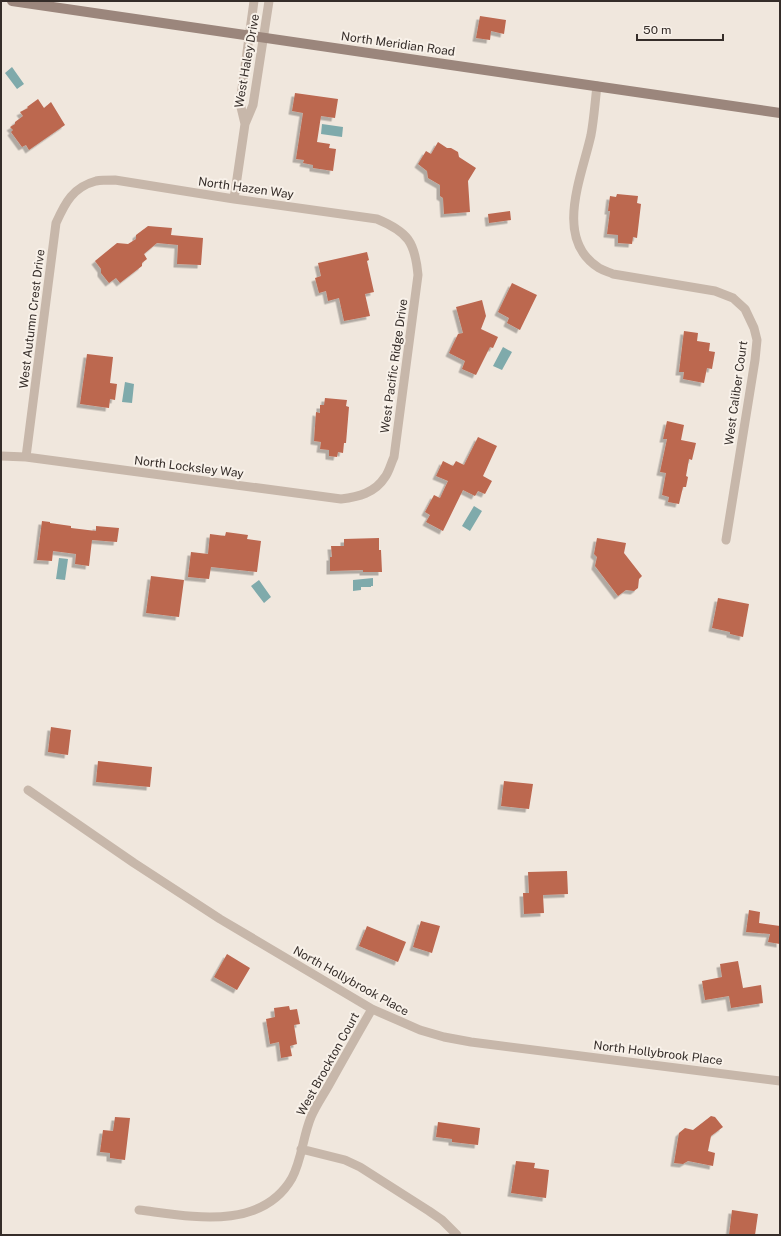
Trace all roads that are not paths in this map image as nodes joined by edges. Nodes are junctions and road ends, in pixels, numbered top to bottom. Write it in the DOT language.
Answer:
graph roads {
  1 [pos="12,1"];
  2 [pos="254,1"];
  3 [pos="269,1"];
  4 [pos="249,36"];
  5 [pos="264,38"];
  6 [pos="597,86"];
  7 [pos="780,113"];
  8 [pos="245,124"];
  9 [pos="77,189"];
  10 [pos="234,200"];
  11 [pos="408,239"];
  12 [pos="1,456"];
  13 [pos="26,457"];
  14 [pos="372,491"];
  15 [pos="726,540"];
  16 [pos="28,790"];
  17 [pos="372,1009"];
  18 [pos="780,1081"];
  19 [pos="301,1149"];
  20 [pos="139,1210"];
  21 [pos="457,1235"];
  1 -- 4 [label="street, North Meridian Road"];
  2 -- 4 [label="street, West Haley Drive"];
  3 -- 5 [label="street, West Haley Drive"];
  4 -- 5 [label="street, North Meridian Road"];
  4 -- 8 [label="street, West Haley Drive"];
  5 -- 6 [label="street, North Meridian Road"];
  5 -- 8 [label="street, West Haley Drive"];
  6 -- 7 [label="street, North Meridian Road"];
  6 -- 15 [label="street, West Caliber Court"];
  8 -- 10 [label="street, West Haley Drive"];
  9 -- 10 [label="street, North Hazen Way"];
  9 -- 13 [label="street, West Autumn Crest Drive"];
  10 -- 11 [label="street, North Hazen Way"];
  11 -- 14 [label="street, West Pacific Ridge Drive"];
  12 -- 13 [label="street, North Locksley Way"];
  13 -- 14 [label="street, North Locksley Way"];
  16 -- 17 [label="street, North Hollybrook Place"];
  17 -- 18 [label="street, North Hollybrook Place"];
  17 -- 19 [label="street, West Brockton Court"];
  19 -- 20 [label="street, West Brockton Court"];
  19 -- 21 [label="street"];
}
